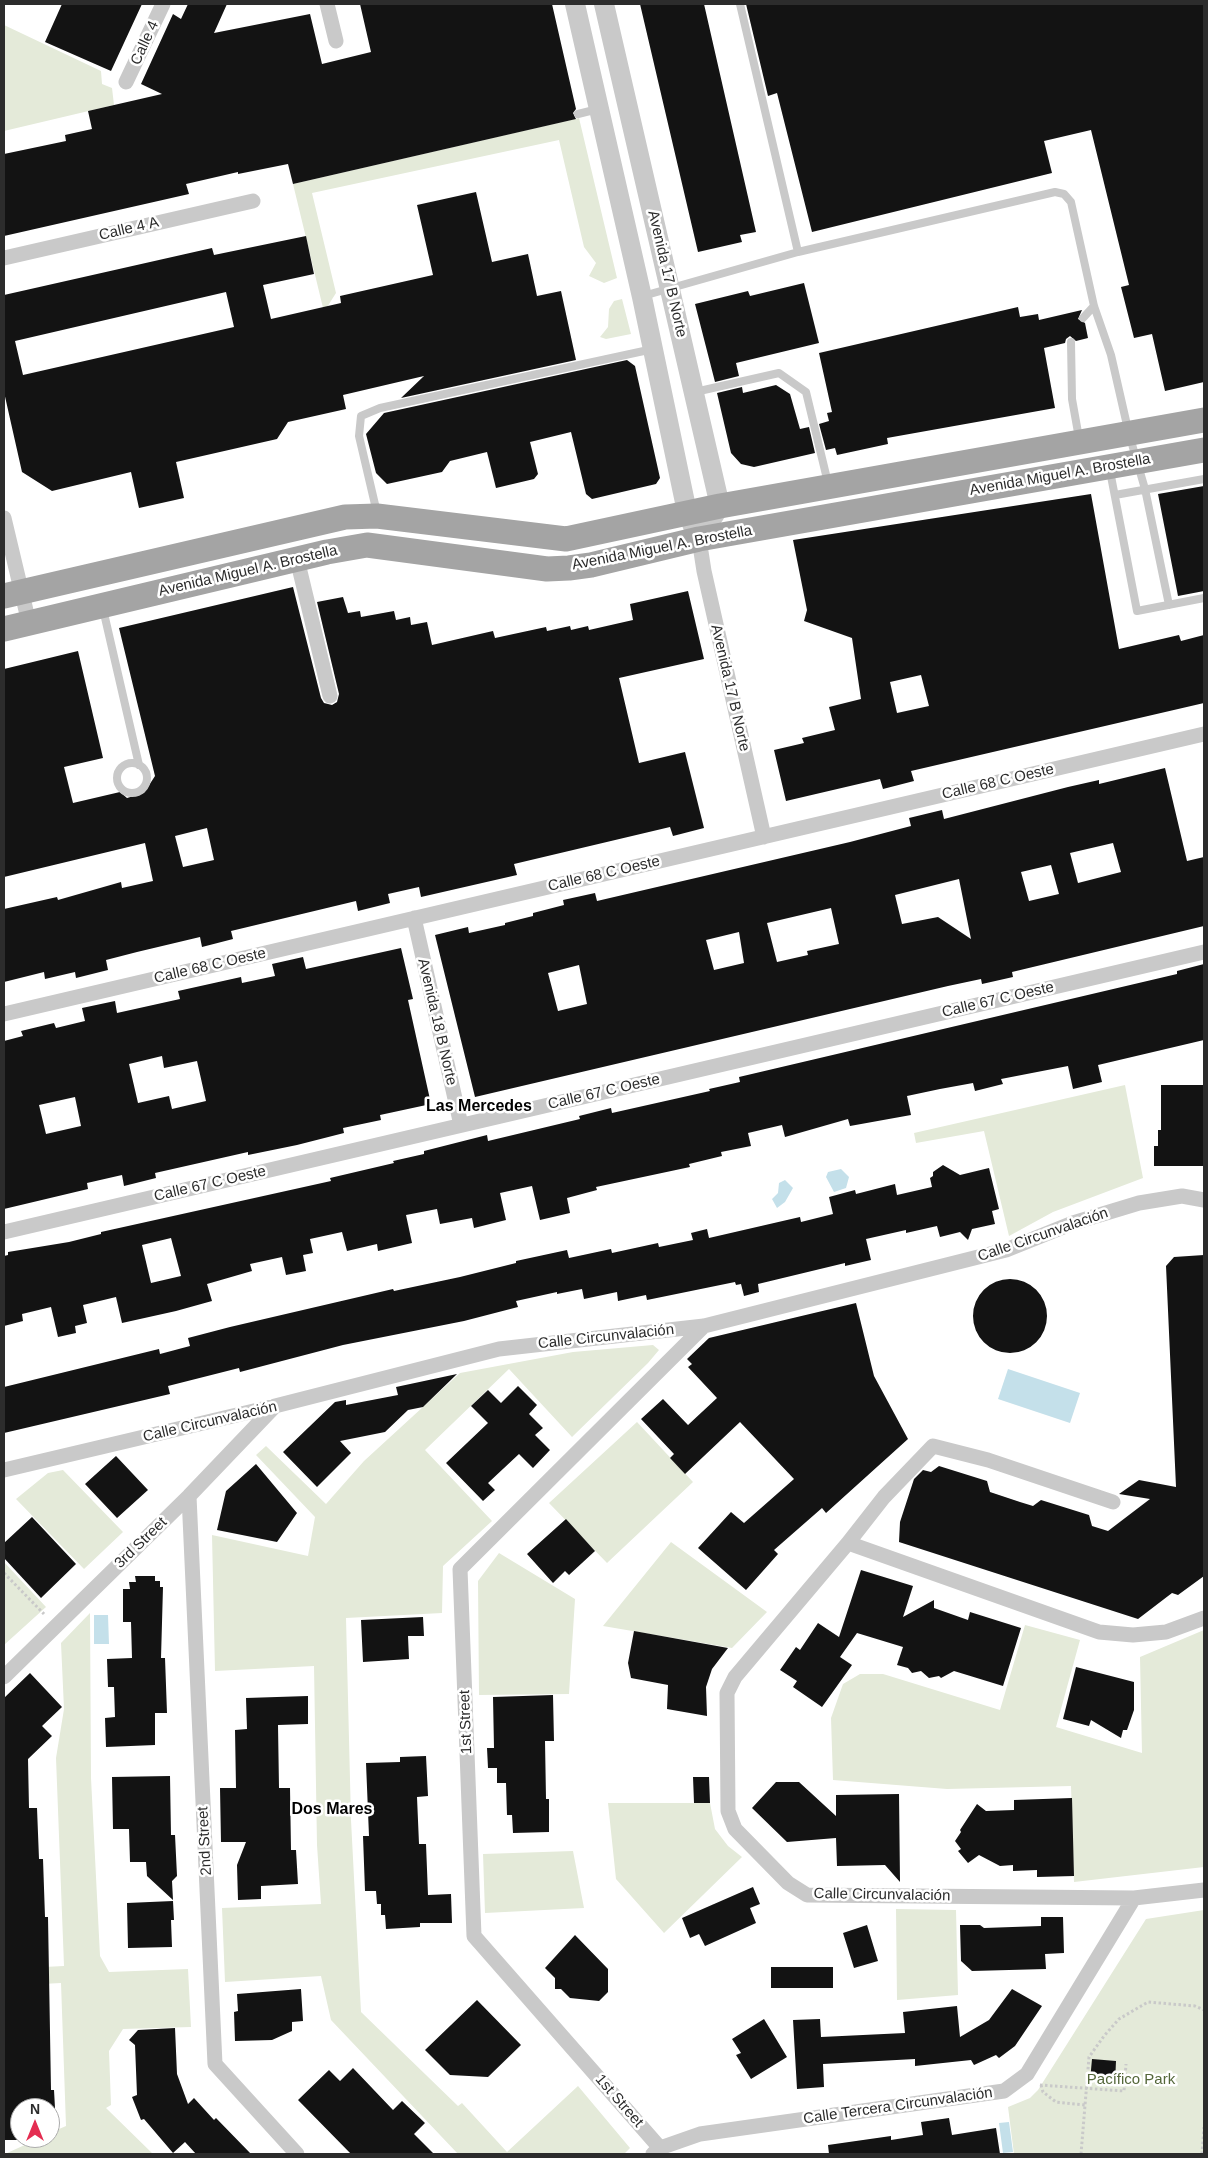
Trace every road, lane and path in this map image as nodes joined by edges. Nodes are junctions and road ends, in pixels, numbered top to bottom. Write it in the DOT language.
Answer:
graph roads {
  1 [pos="163,4"];
  2 [pos="327,4"];
  3 [pos="575,4"];
  4 [pos="604,4"];
  5 [pos="740,4"];
  6 [pos="336,41"];
  7 [pos="126,82"];
  8 [pos="598,109"];
  9 [pos="578,114"];
  10 [pos="254,201"];
  11 [pos="798,252"];
  12 [pos="4,258"];
  13 [pos="670,289"];
  14 [pos="642,296"];
  15 [pos="1094,306"];
  16 [pos="1084,318"];
  17 [pos="1071,342"];
  18 [pos="653,349"];
  19 [pos="695,392"];
  20 [pos="1204,420"];
  21 [pos="1129,434"];
  22 [pos="1080,442"];
  23 [pos="1204,450"];
  24 [pos="988,459"];
  25 [pos="1138,461"];
  26 [pos="1109,467"];
  27 [pos="1204,479"];
  28 [pos="829,487"];
  29 [pos="994,488"];
  30 [pos="1145,489"];
  31 [pos="1115,495"];
  32 [pos="720,506"];
  33 [pos="686,512"];
  34 [pos="377,516"];
  35 [pos="4,518"];
  36 [pos="699,539"];
  37 [pos="8,557"];
  38 [pos="297,559"];
  39 [pos="13,594"];
  40 [pos="1204,598"];
  41 [pos="102,605"];
  42 [pos="1169,605"];
  43 [pos="29,623"];
  44 [pos="4,629"];
  45 [pos="330,696"];
  46 [pos="1204,734"];
  47 [pos="139,765"];
  48 [pos="764,837"];
  49 [pos="414,918"];
  50 [pos="1204,952"];
  51 [pos="4,1014"];
  52 [pos="461,1125"];
  53 [pos="1204,1200"];
  54 [pos="4,1232"];
  55 [pos="704,1326"];
  56 [pos="275,1406"];
  57 [pos="4,1470"];
  58 [pos="189,1496"];
  59 [pos="1113,1502"];
  60 [pos="848,1543"];
  61 [pos="4,1573"];
  62 [pos="44,1614"];
  63 [pos="1204,1618"];
  64 [pos="4,1677"];
  65 [pos="1204,1890"];
  66 [pos="1134,1898"];
  67 [pos="1204,2010"];
  68 [pos="1126,2064"];
  69 [pos="1086,2089"];
  70 [pos="1085,2106"];
  71 [pos="1204,2127"];
  72 [pos="657,2151"];
  73 [pos="297,2154"];
  74 [pos="1081,2154"];
  75 [pos="1202,2154"];
  1 -- 7 [label="street, Calle 4"];
  2 -- 6 [label="street"];
  3 -- 8 [label="street, Avenida 17 B Norte"];
  4 -- 13 [label="street, Avenida 17 B Norte"];
  5 -- 11 [label="lane"];
  8 -- 9 [label="lane"];
  8 -- 14 [label="street, Avenida 17 B Norte"];
  10 -- 12 [label="street, Calle 4 A"];
  11 -- 13 [label="lane"];
  11 -- 15 [label="lane"];
  13 -- 14 [label="lane"];
  13 -- 19 [label="street, Avenida 17 B Norte"];
  14 -- 18 [label="street, Avenida 17 B Norte"];
  15 -- 16 [label="lane"];
  15 -- 21 [label="lane"];
  17 -- 22 [label="lane"];
  18 -- 33 [label="street, Avenida 17 B Norte"];
  18 -- 34 [label="lane"];
  19 -- 28 [label="lane"];
  19 -- 32 [label="street, Avenida 17 B Norte"];
  20 -- 21 [label="main road, Avenida Miguel A. Brostella"];
  21 -- 22 [label="main road, Avenida Miguel A. Brostella"];
  21 -- 25 [label="lane"];
  22 -- 24 [label="main road, Avenida Miguel A. Brostella"];
  23 -- 25 [label="main road, Avenida Miguel A. Brostella"];
  24 -- 28 [label="main road, Avenida Miguel A. Brostella"];
  24 -- 29 [label="main road"];
  25 -- 26 [label="main road, Avenida Miguel A. Brostella"];
  25 -- 30 [label="lane"];
  26 -- 29 [label="main road, Avenida Miguel A. Brostella"];
  26 -- 31 [label="lane"];
  27 -- 30 [label="lane"];
  28 -- 32 [label="main road, Avenida Miguel A. Brostella"];
  29 -- 36 [label="main road, Avenida Miguel A. Brostella"];
  30 -- 31 [label="lane"];
  30 -- 42 [label="lane"];
  31 -- 42 [label="lane"];
  32 -- 33 [label="main road, Avenida Miguel A. Brostella"];
  32 -- 36 [label="street"];
  33 -- 34 [label="main road, Avenida Miguel A. Brostella"];
  33 -- 36 [label="street, Avenida 17 B Norte"];
  34 -- 39 [label="main road, Avenida Miguel A. Brostella"];
  35 -- 37 [label="street"];
  36 -- 38 [label="main road, Avenida Miguel A. Brostella"];
  36 -- 48 [label="street, Avenida 17 B Norte"];
  37 -- 39 [label="street"];
  38 -- 41 [label="main road, Avenida Miguel A. Brostella"];
  38 -- 45 [label="street"];
  39 -- 43 [label="street"];
  40 -- 42 [label="lane"];
  41 -- 43 [label="main road, Avenida Miguel A. Brostella"];
  41 -- 47 [label="lane"];
  43 -- 44 [label="main road, Avenida Miguel A. Brostella"];
  46 -- 48 [label="street, Calle 68 C Oeste"];
  48 -- 49 [label="street, Calle 68 C Oeste"];
  49 -- 51 [label="street, Calle 68 C Oeste"];
  49 -- 52 [label="street, Avenida 18 B Norte"];
  50 -- 52 [label="street, Calle 67 C Oeste"];
  52 -- 54 [label="street, Calle 67 C Oeste"];
  53 -- 55 [label="street, Calle Circunvalación"];
  55 -- 56 [label="street, Calle Circunvalación"];
  55 -- 72 [label="street, 1st Street"];
  56 -- 57 [label="street, Calle Circunvalación"];
  56 -- 58 [label="street, 3rd Street"];
  58 -- 64 [label="street, 3rd Street"];
  58 -- 73 [label="street, 2nd Street"];
  59 -- 60 [label="street, Calle Circunvalación"];
  60 -- 63 [label="street"];
  60 -- 66 [label="street, Calle Circunvalación"];
  61 -- 62 [label="path"];
  65 -- 66 [label="street, Calle Circunvalación"];
  66 -- 72 [label="street, Calle Tercera Circunvalación"];
  67 -- 69 [label="path"];
  68 -- 69 [label="path"];
  69 -- 70 [label="path"];
  69 -- 70 [label="path"];
  70 -- 74 [label="path"];
  71 -- 75 [label="path"];
}
